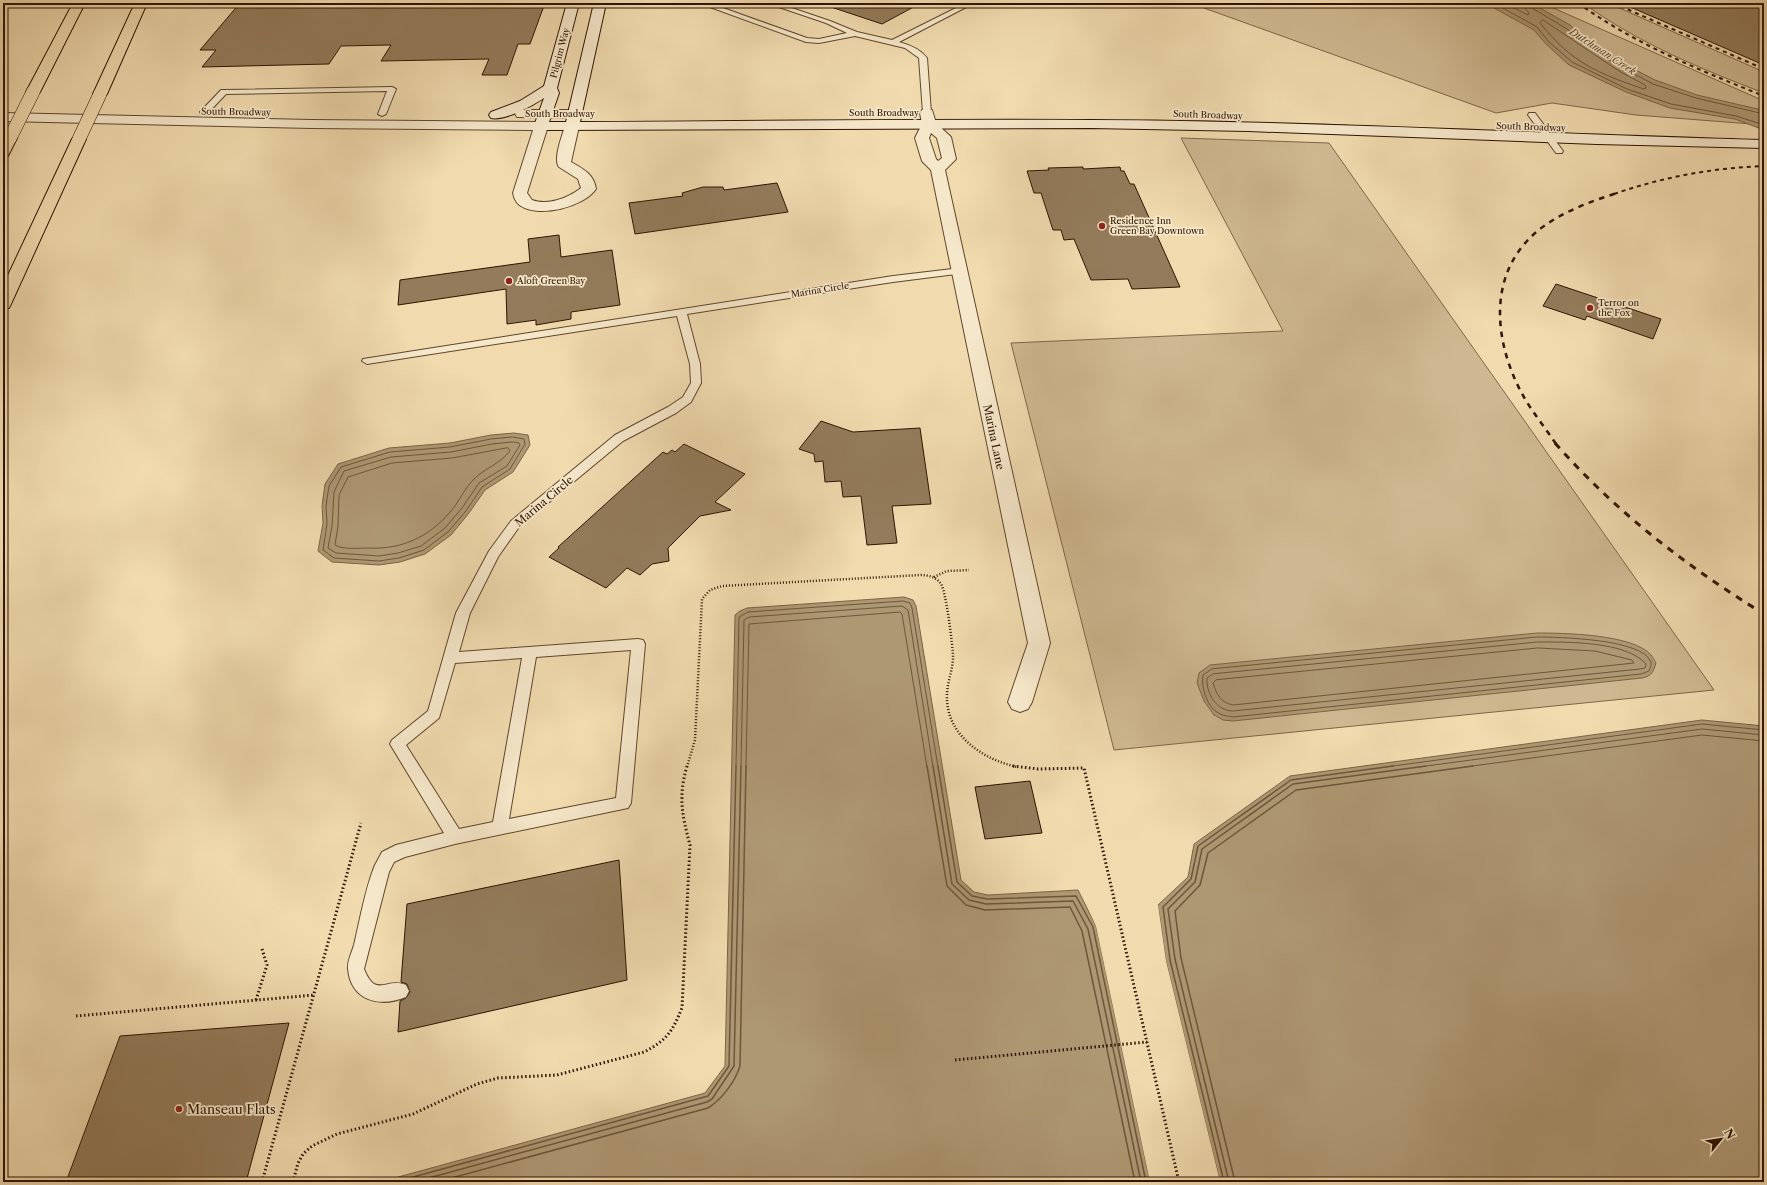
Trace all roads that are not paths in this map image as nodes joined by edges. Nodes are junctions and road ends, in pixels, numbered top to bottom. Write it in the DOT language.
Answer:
graph roads {
  1 [pos="79,3"];
  2 [pos="141,3"];
  3 [pos="573,3"];
  4 [pos="600,3"];
  5 [pos="702,3"];
  6 [pos="770,3"];
  7 [pos="971,3"];
  8 [pos="855,34"];
  9 [pos="894,42"];
  10 [pos="550,88"];
  11 [pos="3,110"];
  12 [pos="204,112"];
  13 [pos="382,114"];
  14 [pos="496,114"];
  15 [pos="1532,115"];
  16 [pos="3,117"];
  17 [pos="928,119"];
  18 [pos="544,120"];
  19 [pos="573,120"];
  20 [pos="1546,133"];
  21 [pos="1764,137"];
  22 [pos="1764,144"];
  23 [pos="1559,151"];
  24 [pos="3,153"];
  25 [pos="938,169"];
  26 [pos="961,271"];
  27 [pos="3,304"];
  28 [pos="681,312"];
  29 [pos="367,361"];
  30 [pos="530,652"];
  31 [pos="450,658"];
  32 [pos="1020,702"];
  33 [pos="500,827"];
  34 [pos="455,837"];
  35 [pos="400,991"];
  1 -- 24 [label="highway, bridge"];
  2 -- 27 [label="highway, bridge"];
  3 -- 10 [label="street, Pilgrim Way"];
  4 -- 19 [label="street"];
  5 -- 8 [label="lane"];
  6 -- 8 [label="lane"];
  7 -- 9 [label="lane"];
  8 -- 9 [label="lane"];
  9 -- 17 [label="lane"];
  10 -- 14 [label="street"];
  10 -- 18 [label="street, Pilgrim Way"];
  11 -- 12 [label="street, South Broadway"];
  12 -- 13 [label="street, South Broadway"];
  12 -- 13 [label="lane"];
  13 -- 14 [label="street, South Broadway"];
  14 -- 18 [label="street, South Broadway"];
  15 -- 20 [label="lane"];
  16 -- 18 [label="street, South Broadway"];
  17 -- 19 [label="street, South Broadway"];
  17 -- 20 [label="street, South Broadway"];
  17 -- 25 [label="street, Marina Lane"];
  17 -- 25 [label="street"];
  18 -- 19 [label="street, South Broadway"];
  18 -- 19 [label="street, Pilgrim Way"];
  20 -- 21 [label="street, South Broadway"];
  20 -- 22 [label="street, South Broadway"];
  20 -- 23 [label="lane"];
  25 -- 26 [label="street, Marina Lane"];
  26 -- 28 [label="lane, Marina Circle"];
  26 -- 32 [label="street, Marina Lane"];
  28 -- 29 [label="lane, Marina Circle"];
  28 -- 31 [label="lane, Marina Circle"];
  30 -- 31 [label="lane"];
  30 -- 33 [label="lane"];
  30 -- 33 [label="lane"];
  31 -- 34 [label="lane, Marina Circle"];
  33 -- 34 [label="lane"];
  34 -- 35 [label="lane"];
}
